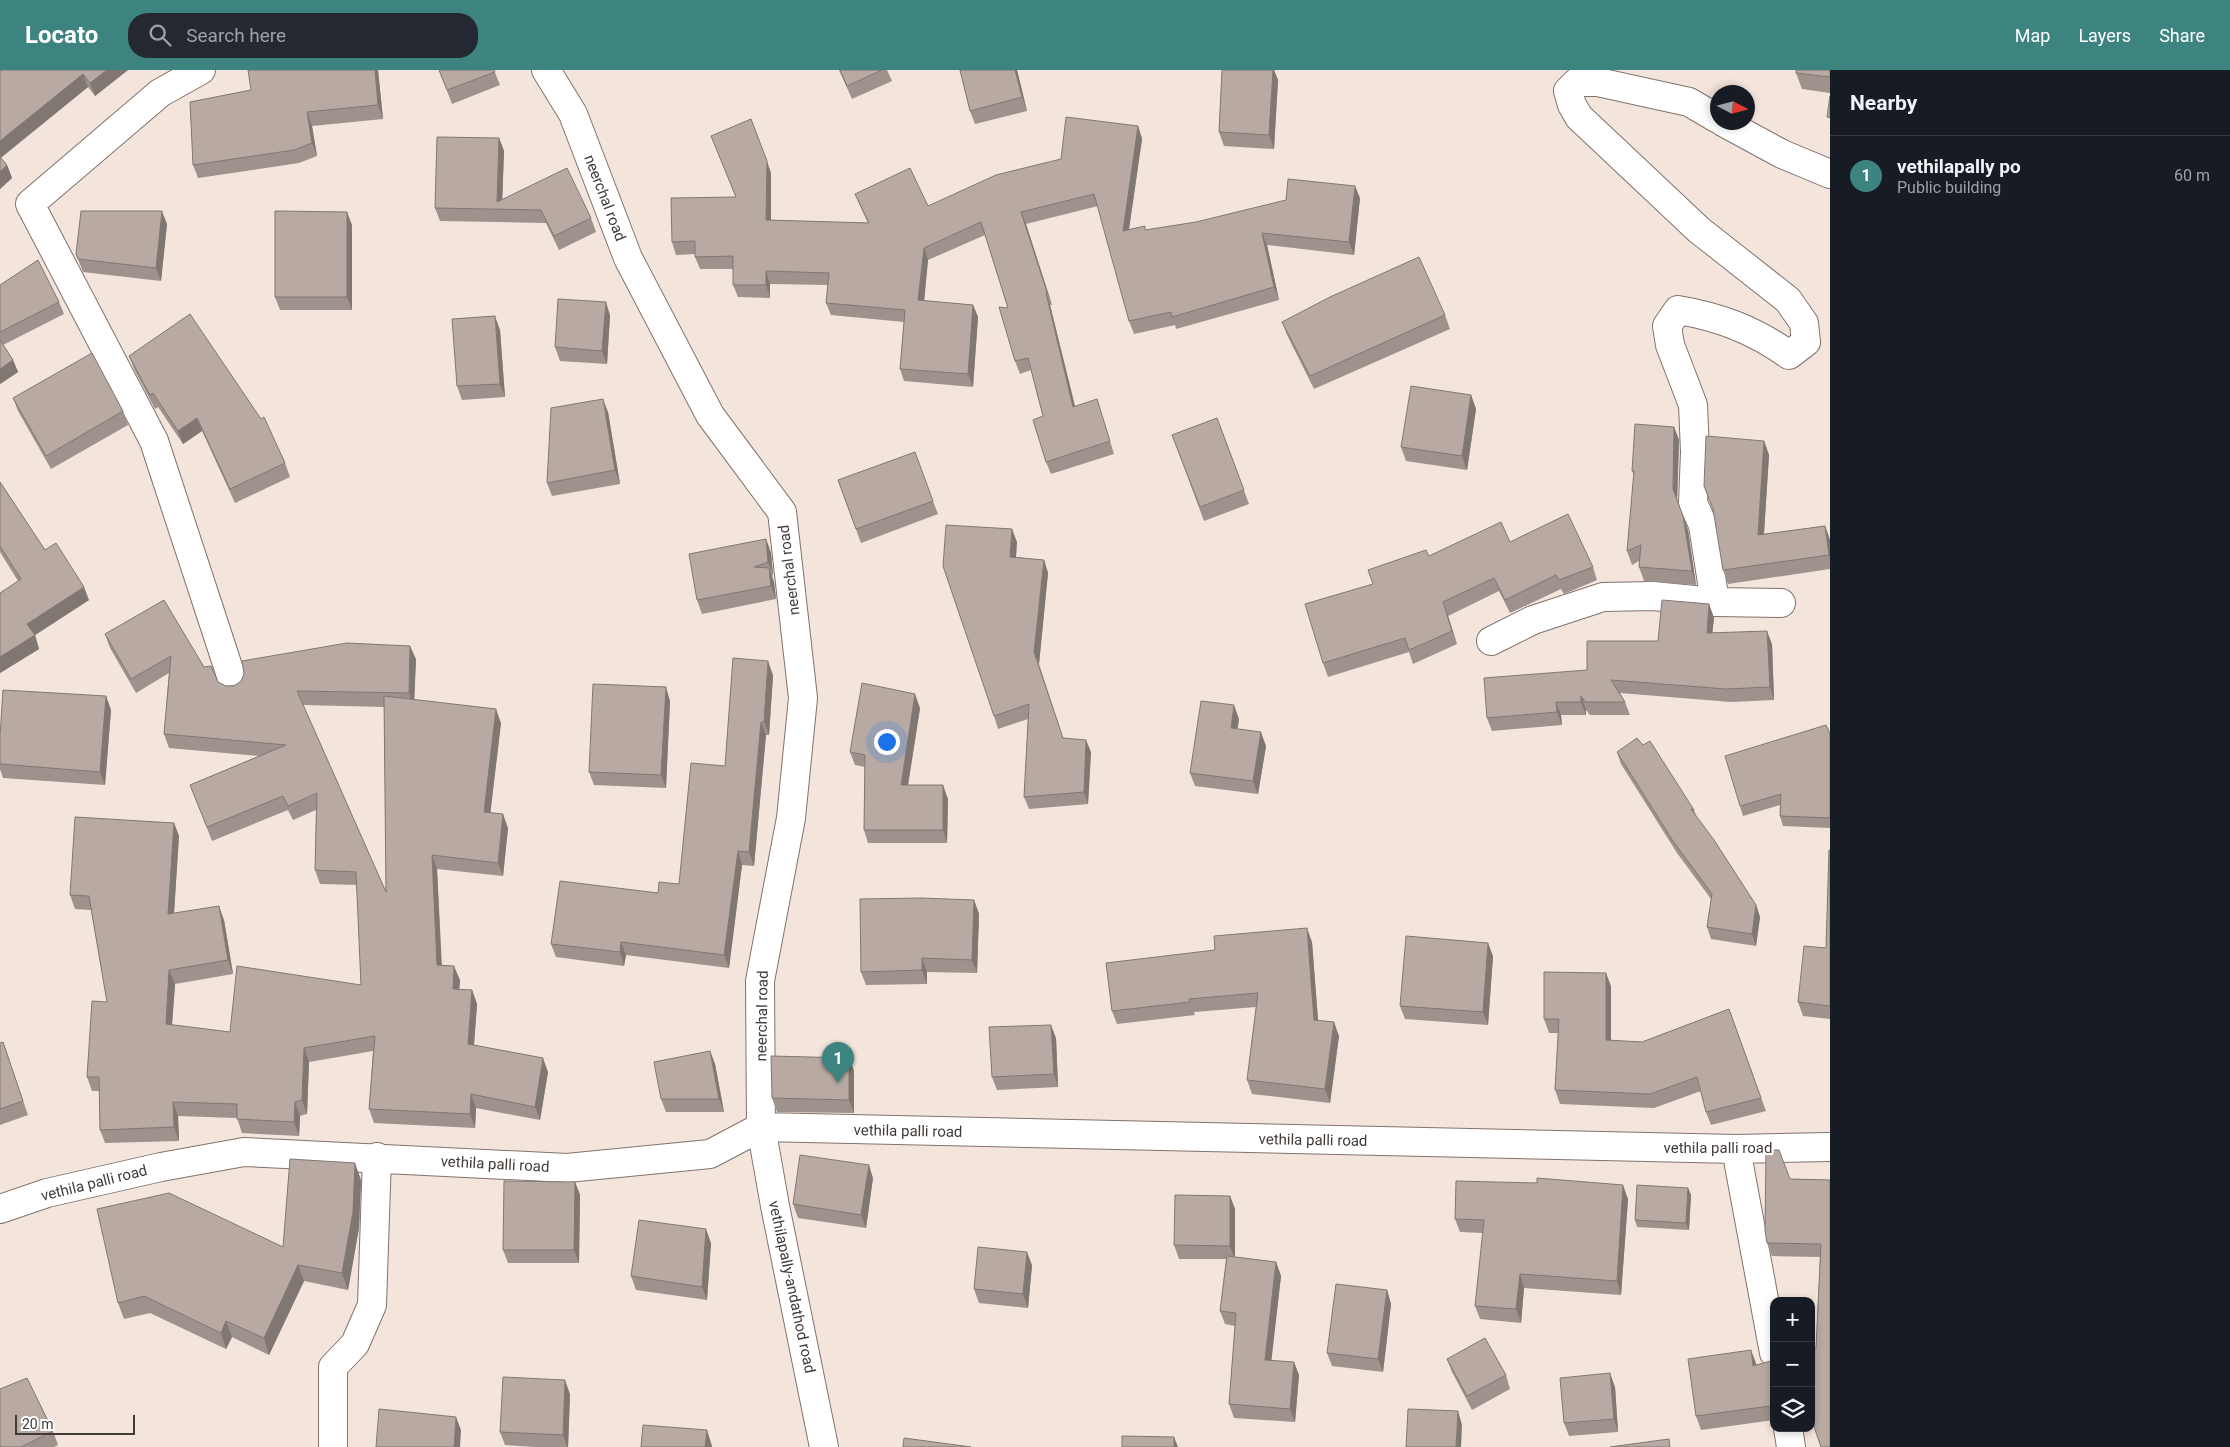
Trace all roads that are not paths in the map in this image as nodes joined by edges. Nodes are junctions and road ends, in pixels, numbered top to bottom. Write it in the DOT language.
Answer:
graph roads {
  1 [pos="201,70"];
  2 [pos="546,70"];
  3 [pos="1710,114"];
  4 [pos="1738,130"];
  5 [pos="1830,174"];
  6 [pos="1715,602"];
  7 [pos="1781,603"];
  8 [pos="1491,640"];
  9 [pos="234,685"];
  10 [pos="761,1127"];
  11 [pos="1830,1147"];
  12 [pos="1736,1149"];
  13 [pos="377,1157"];
  14 [pos="0,1209"];
  15 [pos="1772,1342"];
  16 [pos="1789,1432"];
  17 [pos="334,1447"];
  18 [pos="824,1447"];
  19 [pos="1791,1447"];
  1 -- 9 [label="street"];
  2 -- 10 [label="street, neerchal road"];
  3 -- 6 [label="street"];
  4 -- 5 [label="street"];
  6 -- 7 [label="street"];
  6 -- 8 [label="street"];
  10 -- 12 [label="street, vethila palli road"];
  10 -- 13 [label="street, vethila palli road"];
  10 -- 18 [label="street, vethilapally-andathod road"];
  11 -- 12 [label="street, vethila palli road"];
  12 -- 15 [label="street"];
  13 -- 14 [label="street, vethila palli road"];
  13 -- 17 [label="street"];
  16 -- 19 [label="street"];
}
